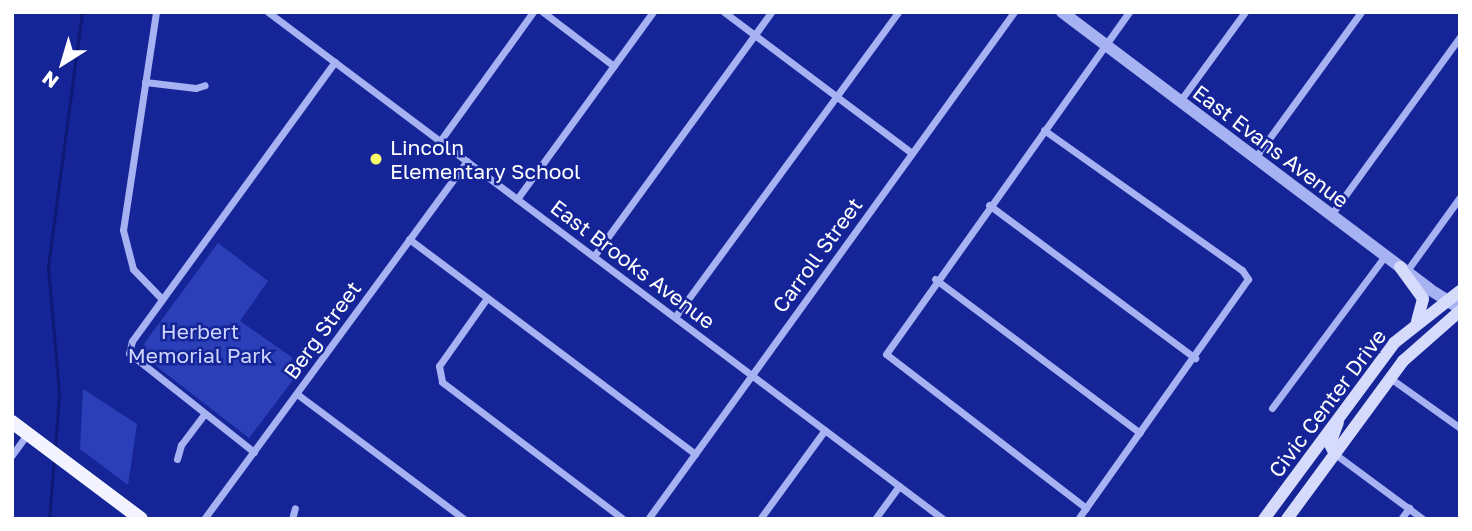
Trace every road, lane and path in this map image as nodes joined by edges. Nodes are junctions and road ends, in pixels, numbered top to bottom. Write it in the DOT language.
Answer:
graph roads {
  1 [pos="156,12"];
  2 [pos="268,12"];
  3 [pos="533,12"];
  4 [pos="543,12"];
  5 [pos="653,12"];
  6 [pos="724,12"];
  7 [pos="771,12"];
  8 [pos="898,12"];
  9 [pos="1014,12"];
  10 [pos="1062,12"];
  11 [pos="1129,12"];
  12 [pos="1245,12"];
  13 [pos="1361,12"];
  14 [pos="755,35"];
  15 [pos="1460,37"];
  16 [pos="1105,45"];
  17 [pos="335,62"];
  18 [pos="614,66"];
  19 [pos="145,82"];
  20 [pos="205,85"];
  21 [pos="836,96"];
  22 [pos="1180,102"];
  23 [pos="1044,130"];
  24 [pos="440,141"];
  25 [pos="912,153"];
  26 [pos="1255,158"];
  27 [pos="467,160"];
  28 [pos="1460,197"];
  29 [pos="517,199"];
  30 [pos="989,205"];
  31 [pos="1331,215"];
  32 [pos="409,239"];
  33 [pos="594,256"];
  34 [pos="1385,256"];
  35 [pos="1403,269"];
  36 [pos="935,279"];
  37 [pos="1460,291"];
  38 [pos="487,298"];
  39 [pos="162,299"];
  40 [pos="1447,300"];
  41 [pos="1460,309"];
  42 [pos="675,317"];
  43 [pos="1408,332"];
  44 [pos="1195,358"];
  45 [pos="752,375"];
  46 [pos="1390,378"];
  47 [pos="297,394"];
  48 [pos="1272,408"];
  49 [pos="204,414"];
  50 [pos="1340,415"];
  51 [pos="12,422"];
  52 [pos="1460,428"];
  53 [pos="825,430"];
  54 [pos="27,433"];
  55 [pos="1140,433"];
  56 [pos="254,452"];
  57 [pos="695,454"];
  58 [pos="1335,454"];
  59 [pos="12,455"];
  60 [pos="177,459"];
  61 [pos="899,485"];
  62 [pos="295,508"];
  63 [pos="1086,508"];
  64 [pos="1409,508"];
  65 [pos="141,519"];
  66 [pos="204,519"];
  67 [pos="292,519"];
  68 [pos="464,519"];
  69 [pos="623,519"];
  70 [pos="648,519"];
  71 [pos="760,519"];
  72 [pos="875,519"];
  73 [pos="943,519"];
  74 [pos="1078,519"];
  75 [pos="1264,519"];
  76 [pos="1287,519"];
  77 [pos="1401,519"];
  78 [pos="1423,519"];
  1 -- 19 [label="street"];
  2 -- 17 [label="street, East Brooks Avenue"];
  3 -- 24 [label="street"];
  4 -- 18 [label="street"];
  5 -- 18 [label="street"];
  6 -- 14 [label="street"];
  7 -- 14 [label="street"];
  8 -- 21 [label="street"];
  9 -- 25 [label="street, Carroll Street"];
  10 -- 16 [label="street, East Evans Avenue"];
  11 -- 16 [label="street"];
  12 -- 22 [label="street"];
  13 -- 26 [label="street"];
  14 -- 21 [label="street"];
  14 -- 33 [label="street"];
  15 -- 31 [label="street"];
  16 -- 22 [label="street, East Evans Avenue"];
  16 -- 23 [label="street"];
  17 -- 24 [label="street, East Brooks Avenue"];
  17 -- 39 [label="street"];
  18 -- 29 [label="street"];
  19 -- 20 [label="street"];
  19 -- 39 [label="street"];
  21 -- 25 [label="street"];
  21 -- 42 [label="street"];
  22 -- 26 [label="street, East Evans Avenue"];
  23 -- 30 [label="street"];
  23 -- 44 [label="street"];
  24 -- 27 [label="street, East Brooks Avenue"];
  25 -- 45 [label="street, Carroll Street"];
  26 -- 31 [label="street, East Evans Avenue"];
  27 -- 29 [label="street, East Brooks Avenue"];
  27 -- 32 [label="street, Berg Street"];
  28 -- 35 [label="street"];
  29 -- 33 [label="street, East Brooks Avenue"];
  30 -- 36 [label="street"];
  30 -- 44 [label="street"];
  31 -- 34 [label="street, East Evans Avenue"];
  32 -- 38 [label="street"];
  32 -- 47 [label="street, Berg Street"];
  33 -- 42 [label="street, East Brooks Avenue"];
  34 -- 35 [label="street, East Evans Avenue"];
  34 -- 48 [label="street"];
  35 -- 40 [label="street, East Evans Avenue"];
  35 -- 43 [label="main road"];
  36 -- 55 [label="street"];
  36 -- 63 [label="street"];
  37 -- 40 [label="main road, Civic Center Drive"];
  38 -- 57 [label="street"];
  38 -- 69 [label="street"];
  39 -- 49 [label="street"];
  40 -- 41 [label="street, East Evans Avenue"];
  40 -- 43 [label="main road, Civic Center Drive"];
  41 -- 46 [label="main road, Civic Center Drive"];
  42 -- 45 [label="street, East Brooks Avenue"];
  43 -- 50 [label="main road, Civic Center Drive"];
  44 -- 55 [label="street"];
  45 -- 53 [label="street, East Brooks Avenue"];
  45 -- 57 [label="street, Carroll Street"];
  46 -- 52 [label="street"];
  46 -- 58 [label="main road, Civic Center Drive"];
  47 -- 56 [label="street, Berg Street"];
  47 -- 68 [label="street"];
  49 -- 56 [label="street"];
  49 -- 60 [label="street"];
  50 -- 58 [label="main road"];
  50 -- 75 [label="main road, Civic Center Drive"];
  51 -- 54 [label="main road"];
  53 -- 61 [label="street, East Brooks Avenue"];
  53 -- 71 [label="street"];
  54 -- 59 [label="street"];
  54 -- 65 [label="main road"];
  55 -- 63 [label="street"];
  56 -- 66 [label="street, Berg Street"];
  57 -- 70 [label="street, Carroll Street"];
  58 -- 64 [label="street"];
  58 -- 76 [label="main road, Civic Center Drive"];
  61 -- 72 [label="street"];
  61 -- 73 [label="street, East Brooks Avenue"];
  62 -- 67 [label="street"];
  63 -- 74 [label="street"];
  64 -- 77 [label="street"];
  64 -- 78 [label="street"];
}
